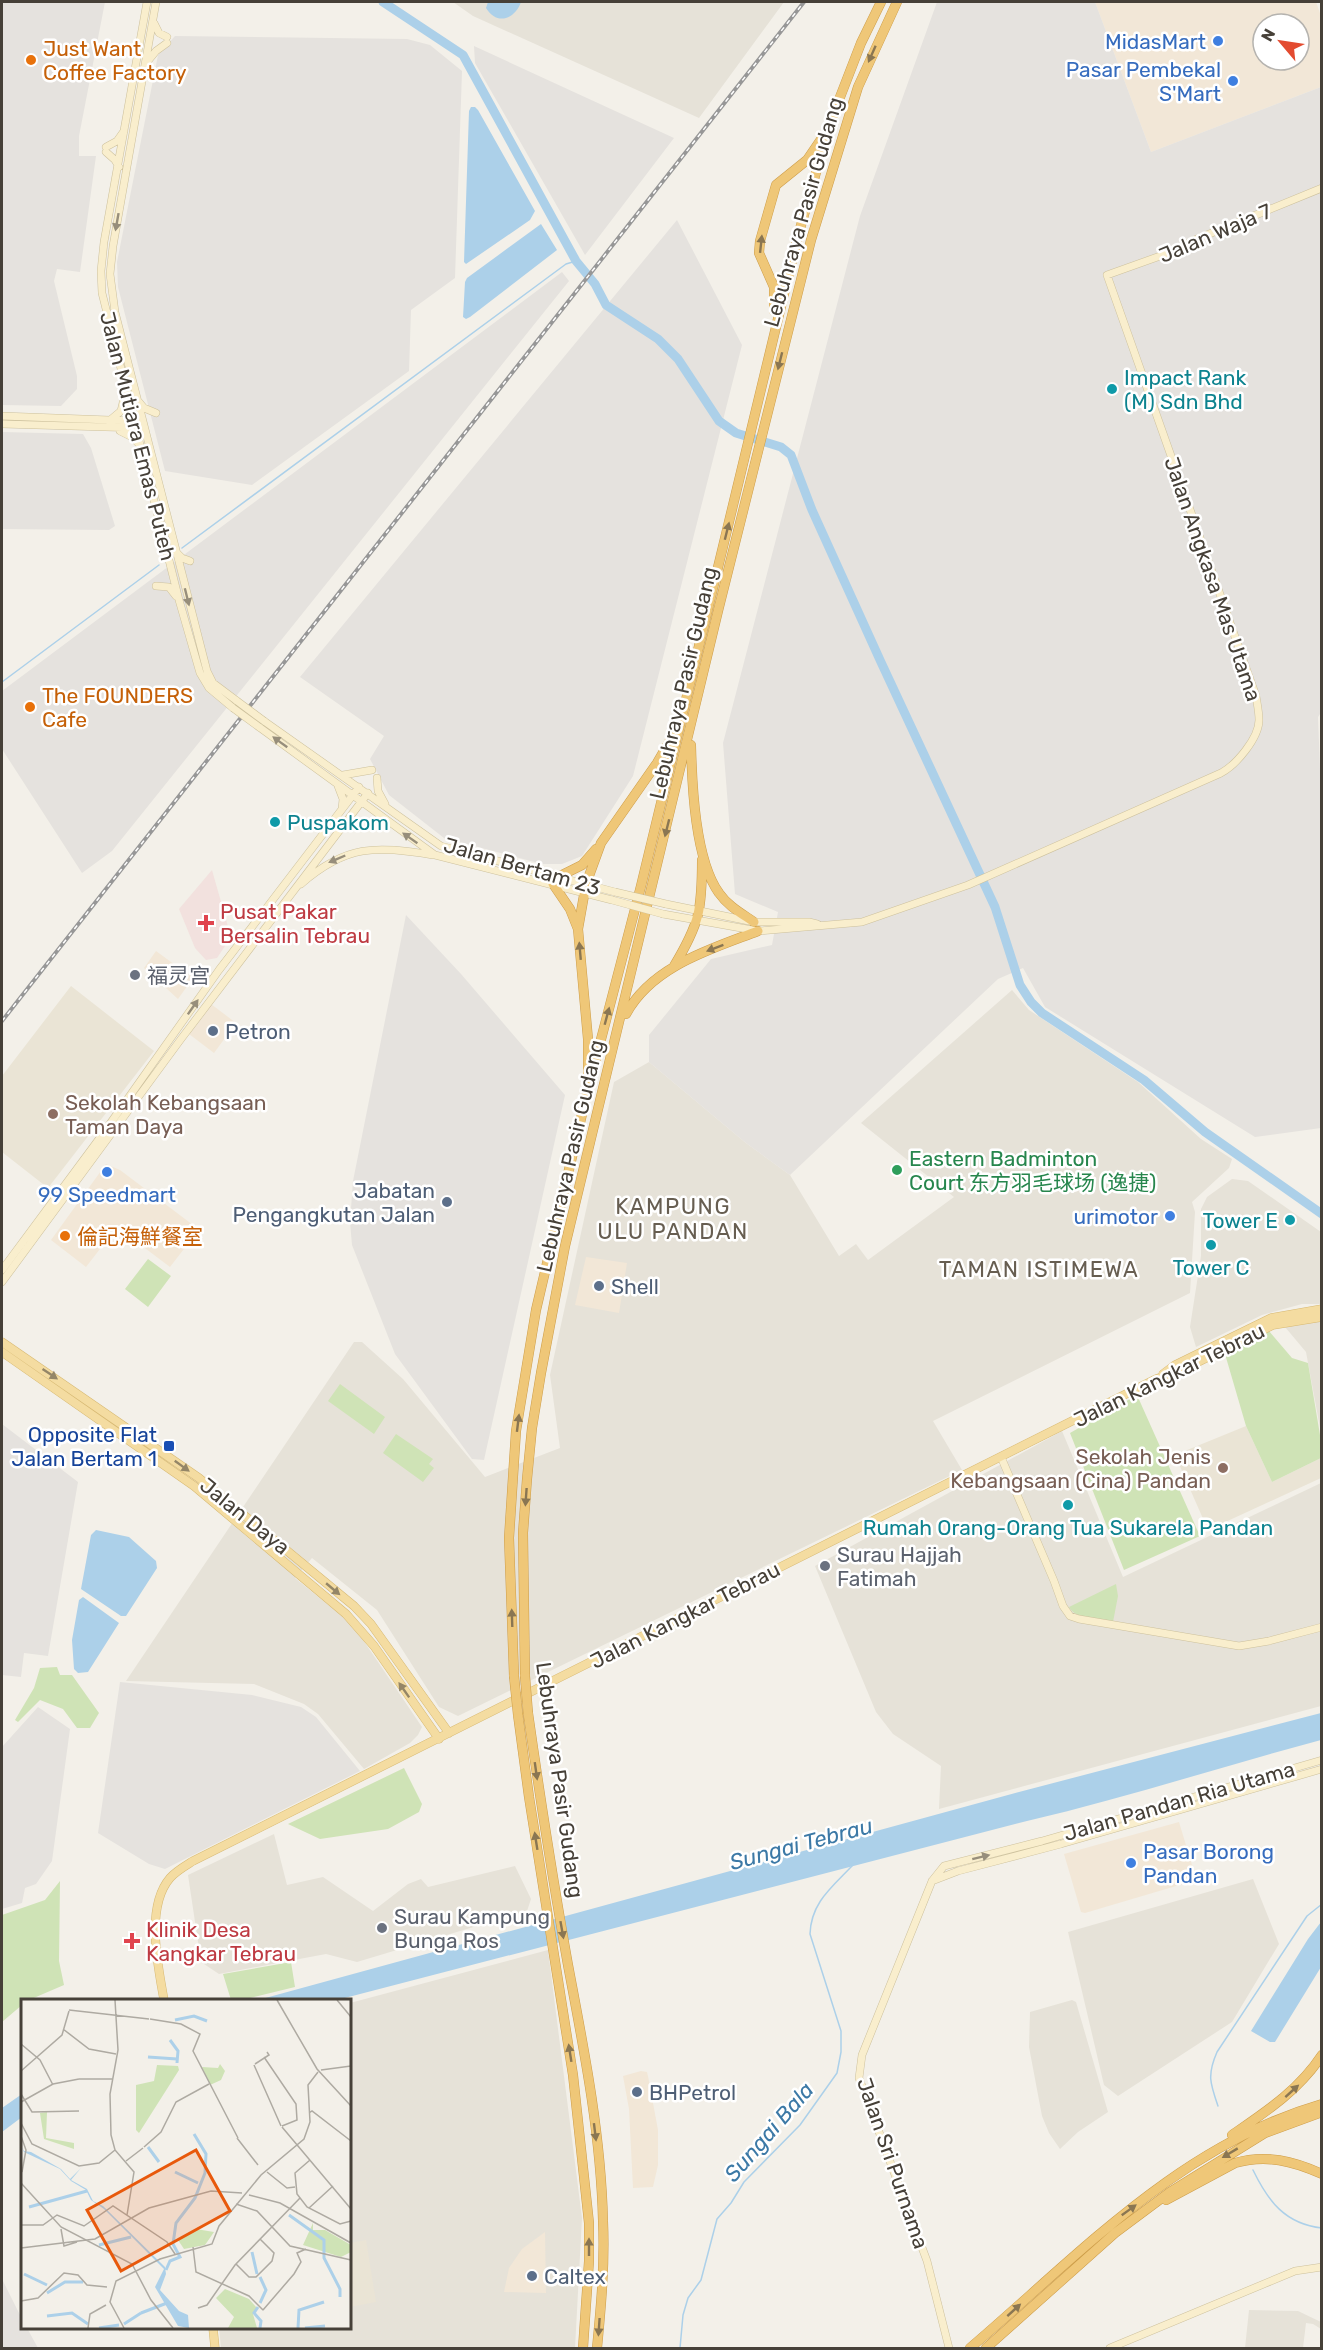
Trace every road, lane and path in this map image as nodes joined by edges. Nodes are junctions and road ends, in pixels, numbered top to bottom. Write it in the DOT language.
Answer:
graph roads {
  1 [pos="147,2"];
  2 [pos="156,2"];
  3 [pos="881,2"];
  4 [pos="897,2"];
  5 [pos="153,21"];
  6 [pos="143,25"];
  7 [pos="149,40"];
  8 [pos="138,63"];
  9 [pos="146,63"];
  10 [pos="830,123"];
  11 [pos="125,128"];
  12 [pos="131,139"];
  13 [pos="122,150"];
  14 [pos="127,164"];
  15 [pos="118,167"];
  16 [pos="1322,188"];
  17 [pos="1107,275"];
  18 [pos="767,361"];
  19 [pos="126,391"];
  20 [pos="137,401"];
  21 [pos="156,413"];
  22 [pos="2,416"];
  23 [pos="2,424"];
  24 [pos="109,424"];
  25 [pos="139,424"];
  26 [pos="142,449"];
  27 [pos="176,552"];
  28 [pos="190,561"];
  29 [pos="156,586"];
  30 [pos="179,600"];
  31 [pos="235,704"];
  32 [pos="680,722"];
  33 [pos="262,724"];
  34 [pos="691,730"];
  35 [pos="372,770"];
  36 [pos="343,775"];
  37 [pos="378,778"];
  38 [pos="338,786"];
  39 [pos="359,787"];
  40 [pos="368,793"];
  41 [pos="352,796"];
  42 [pos="360,802"];
  43 [pos="386,807"];
  44 [pos="342,809"];
  45 [pos="351,813"];
  46 [pos="379,816"];
  47 [pos="601,843"];
  48 [pos="702,850"];
  49 [pos="435,855"];
  50 [pos="555,880"];
  51 [pos="585,888"];
  52 [pos="290,893"];
  53 [pos="666,904"];
  54 [pos="663,914"];
  55 [pos="699,916"];
  56 [pos="756,926"];
  57 [pos="578,929"];
  58 [pos="673,968"];
  59 [pos="619,1027"];
  60 [pos="587,1093"];
  61 [pos="2,1270"];
  62 [pos="2,1282"];
  63 [pos="1322,1309"];
  64 [pos="1322,1317"];
  65 [pos="1275,1321"];
  66 [pos="2,1342"];
  67 [pos="2,1352"];
  68 [pos="1001,1457"];
  69 [pos="1322,1627"];
  70 [pos="374,1646"];
  71 [pos="386,1646"];
  72 [pos="523,1714"];
  73 [pos="440,1719"];
  74 [pos="470,1722"];
  75 [pos="430,1725"];
  76 [pos="449,1733"];
  77 [pos="439,1739"];
  78 [pos="422,1747"];
  79 [pos="1322,1760"];
  80 [pos="1322,1769"];
  81 [pos="1037,1847"];
  82 [pos="164,1999"];
  83 [pos="1322,2055"];
  84 [pos="1322,2104"];
  85 [pos="1322,2112"];
  86 [pos="1194,2163"];
  87 [pos="1322,2174"];
  88 [pos="1145,2211"];
  89 [pos="1322,2267"];
  90 [pos="213,2329"];
  91 [pos="949,2348"];
  92 [pos="215,2349"];
  93 [pos="583,2349"];
  94 [pos="597,2349"];
  95 [pos="970,2349"];
  96 [pos="986,2349"];
  97 [pos="1110,2349"];
  1 -- 6 [label="street, Jalan Mutiara Emas Puteh"];
  2 -- 5 [label="street, Jalan Mutiara Emas Puteh"];
  3 -- 10 [label="highway, Lebuhraya Pasir Gudang"];
  4 -- 34 [label="highway, Lebuhraya Pasir Gudang, one-way"];
  5 -- 7 [label="street, Jalan Mutiara Emas Puteh"];
  5 -- 9 [label="street"];
  6 -- 7 [label="street"];
  6 -- 8 [label="street, Jalan Mutiara Emas Puteh"];
  7 -- 8 [label="street"];
  7 -- 9 [label="street, Jalan Mutiara Emas Puteh"];
  8 -- 11 [label="street, Jalan Mutiara Emas Puteh"];
  9 -- 12 [label="street, Jalan Mutiara Emas Puteh"];
  10 -- 18 [label="highway, Lebuhraya Pasir Gudang"];
  18 -- 10 [label="highway, one-way"];
  11 -- 13 [label="street, Jalan Mutiara Emas Puteh"];
  11 -- 15 [label="street"];
  12 -- 13 [label="street"];
  12 -- 14 [label="street, Jalan Mutiara Emas Puteh"];
  13 -- 14 [label="street"];
  13 -- 15 [label="street, Jalan Mutiara Emas Puteh"];
  14 -- 20 [label="street, Jalan Mutiara Emas Puteh, one-way"];
  15 -- 19 [label="street, Jalan Mutiara Emas Puteh"];
  16 -- 17 [label="street, Jalan Waja 7"];
  17 -- 56 [label="street, Jalan Angkasa Mas Utama"];
  32 -- 18 [label="highway, Lebuhraya Pasir Gudang, one-way"];
  19 -- 24 [label="street"];
  19 -- 25 [label="street, Jalan Mutiara Emas Puteh"];
  20 -- 21 [label="street"];
  20 -- 25 [label="street, Jalan Mutiara Emas Puteh"];
  22 -- 24 [label="street"];
  23 -- 24 [label="street"];
  24 -- 25 [label="street"];
  24 -- 26 [label="street"];
  25 -- 26 [label="street, Jalan Mutiara Emas Puteh"];
  25 -- 27 [label="street, Jalan Mutiara Emas Puteh"];
  26 -- 30 [label="street, Jalan Mutiara Emas Puteh"];
  27 -- 28 [label="street"];
  27 -- 31 [label="street, Jalan Mutiara Emas Puteh, one-way"];
  29 -- 30 [label="street"];
  30 -- 31 [label="street, Jalan Mutiara Emas Puteh"];
  31 -- 33 [label="street, Jalan Mutiara Emas Puteh, bridge"];
  32 -- 47 [label="highway"];
  60 -- 32 [label="highway, Lebuhraya Pasir Gudang, one-way"];
  33 -- 36 [label="street, Jalan Mutiara Emas Puteh"];
  38 -- 33 [label="street, Jalan Mutiara Emas Puteh, one-way"];
  34 -- 48 [label="highway"];
  34 -- 59 [label="highway, Lebuhraya Pasir Gudang, one-way"];
  35 -- 36 [label="street"];
  36 -- 39 [label="street, Jalan Mutiara Emas Puteh"];
  37 -- 43 [label="street"];
  38 -- 41 [label="street, Jalan Mutiara Emas Puteh"];
  38 -- 44 [label="street"];
  39 -- 40 [label="street, Jalan Mutiara Emas Puteh"];
  39 -- 41 [label="street"];
  40 -- 42 [label="street"];
  40 -- 43 [label="street, Jalan Bertam 23"];
  41 -- 42 [label="street, Jalan Mutiara Emas Puteh"];
  41 -- 44 [label="street"];
  42 -- 45 [label="street"];
  42 -- 46 [label="street, Jalan Bertam 23"];
  43 -- 50 [label="street, Jalan Bertam 23"];
  61 -- 44 [label="street, one-way"];
  45 -- 46 [label="street"];
  45 -- 52 [label="street"];
  49 -- 46 [label="street, Jalan Bertam 23, one-way"];
  47 -- 50 [label="highway"];
  47 -- 51 [label="highway"];
  48 -- 55 [label="highway"];
  48 -- 56 [label="highway"];
  49 -- 50 [label="street, Jalan Bertam 23"];
  49 -- 52 [label="street, one-way"];
  50 -- 51 [label="street, Jalan Bertam 23"];
  50 -- 57 [label="highway"];
  51 -- 53 [label="street, Jalan Bertam 23, bridge"];
  51 -- 54 [label="street, Jalan Bertam 23, bridge"];
  51 -- 57 [label="highway"];
  52 -- 62 [label="street"];
  53 -- 55 [label="street, Jalan Angkasa Mas Utama"];
  54 -- 55 [label="street, Jalan Angkasa Mas Utama"];
  55 -- 56 [label="street, Jalan Angkasa Mas Utama"];
  55 -- 58 [label="highway"];
  56 -- 58 [label="highway, one-way"];
  60 -- 57 [label="highway, one-way"];
  58 -- 59 [label="highway"];
  59 -- 72 [label="highway, Lebuhraya Pasir Gudang, one-way, bridge"];
  72 -- 60 [label="highway, Lebuhraya Pasir Gudang, one-way, bridge"];
  63 -- 65 [label="main road"];
  64 -- 65 [label="main road, Jalan Kangkar Tebrau"];
  65 -- 68 [label="main road, Jalan Kangkar Tebrau"];
  66 -- 71 [label="main road, Jalan Daya, one-way"];
  67 -- 70 [label="main road, Jalan Daya"];
  68 -- 69 [label="street"];
  68 -- 74 [label="main road, Jalan Kangkar Tebrau"];
  70 -- 71 [label="main road"];
  75 -- 70 [label="main road, Jalan Daya, one-way"];
  71 -- 73 [label="main road, Jalan Daya"];
  93 -- 72 [label="highway, Lebuhraya Pasir Gudang, one-way"];
  72 -- 94 [label="highway, Lebuhraya Pasir Gudang, one-way"];
  73 -- 74 [label="main road"];
  73 -- 76 [label="main road, Jalan Daya"];
  74 -- 76 [label="main road, Jalan Kangkar Tebrau"];
  75 -- 77 [label="main road, Jalan Daya"];
  75 -- 78 [label="main road"];
  76 -- 77 [label="main road, Jalan Kangkar Tebrau"];
  77 -- 78 [label="main road, Jalan Kangkar Tebrau"];
  78 -- 82 [label="main road, Jalan Kangkar Tebrau"];
  79 -- 81 [label="street, Jalan Pandan Ria Utama"];
  80 -- 81 [label="street, Jalan Pandan Ria Utama"];
  81 -- 91 [label="street, Jalan Sri Purnama"];
  86 -- 83 [label="highway, one-way"];
  84 -- 86 [label="highway"];
  85 -- 88 [label="highway, one-way"];
  95 -- 86 [label="highway, one-way"];
  87 -- 88 [label="highway"];
  88 -- 96 [label="highway"];
  89 -- 97 [label="street"];
  90 -- 92 [label="main road"];
}
